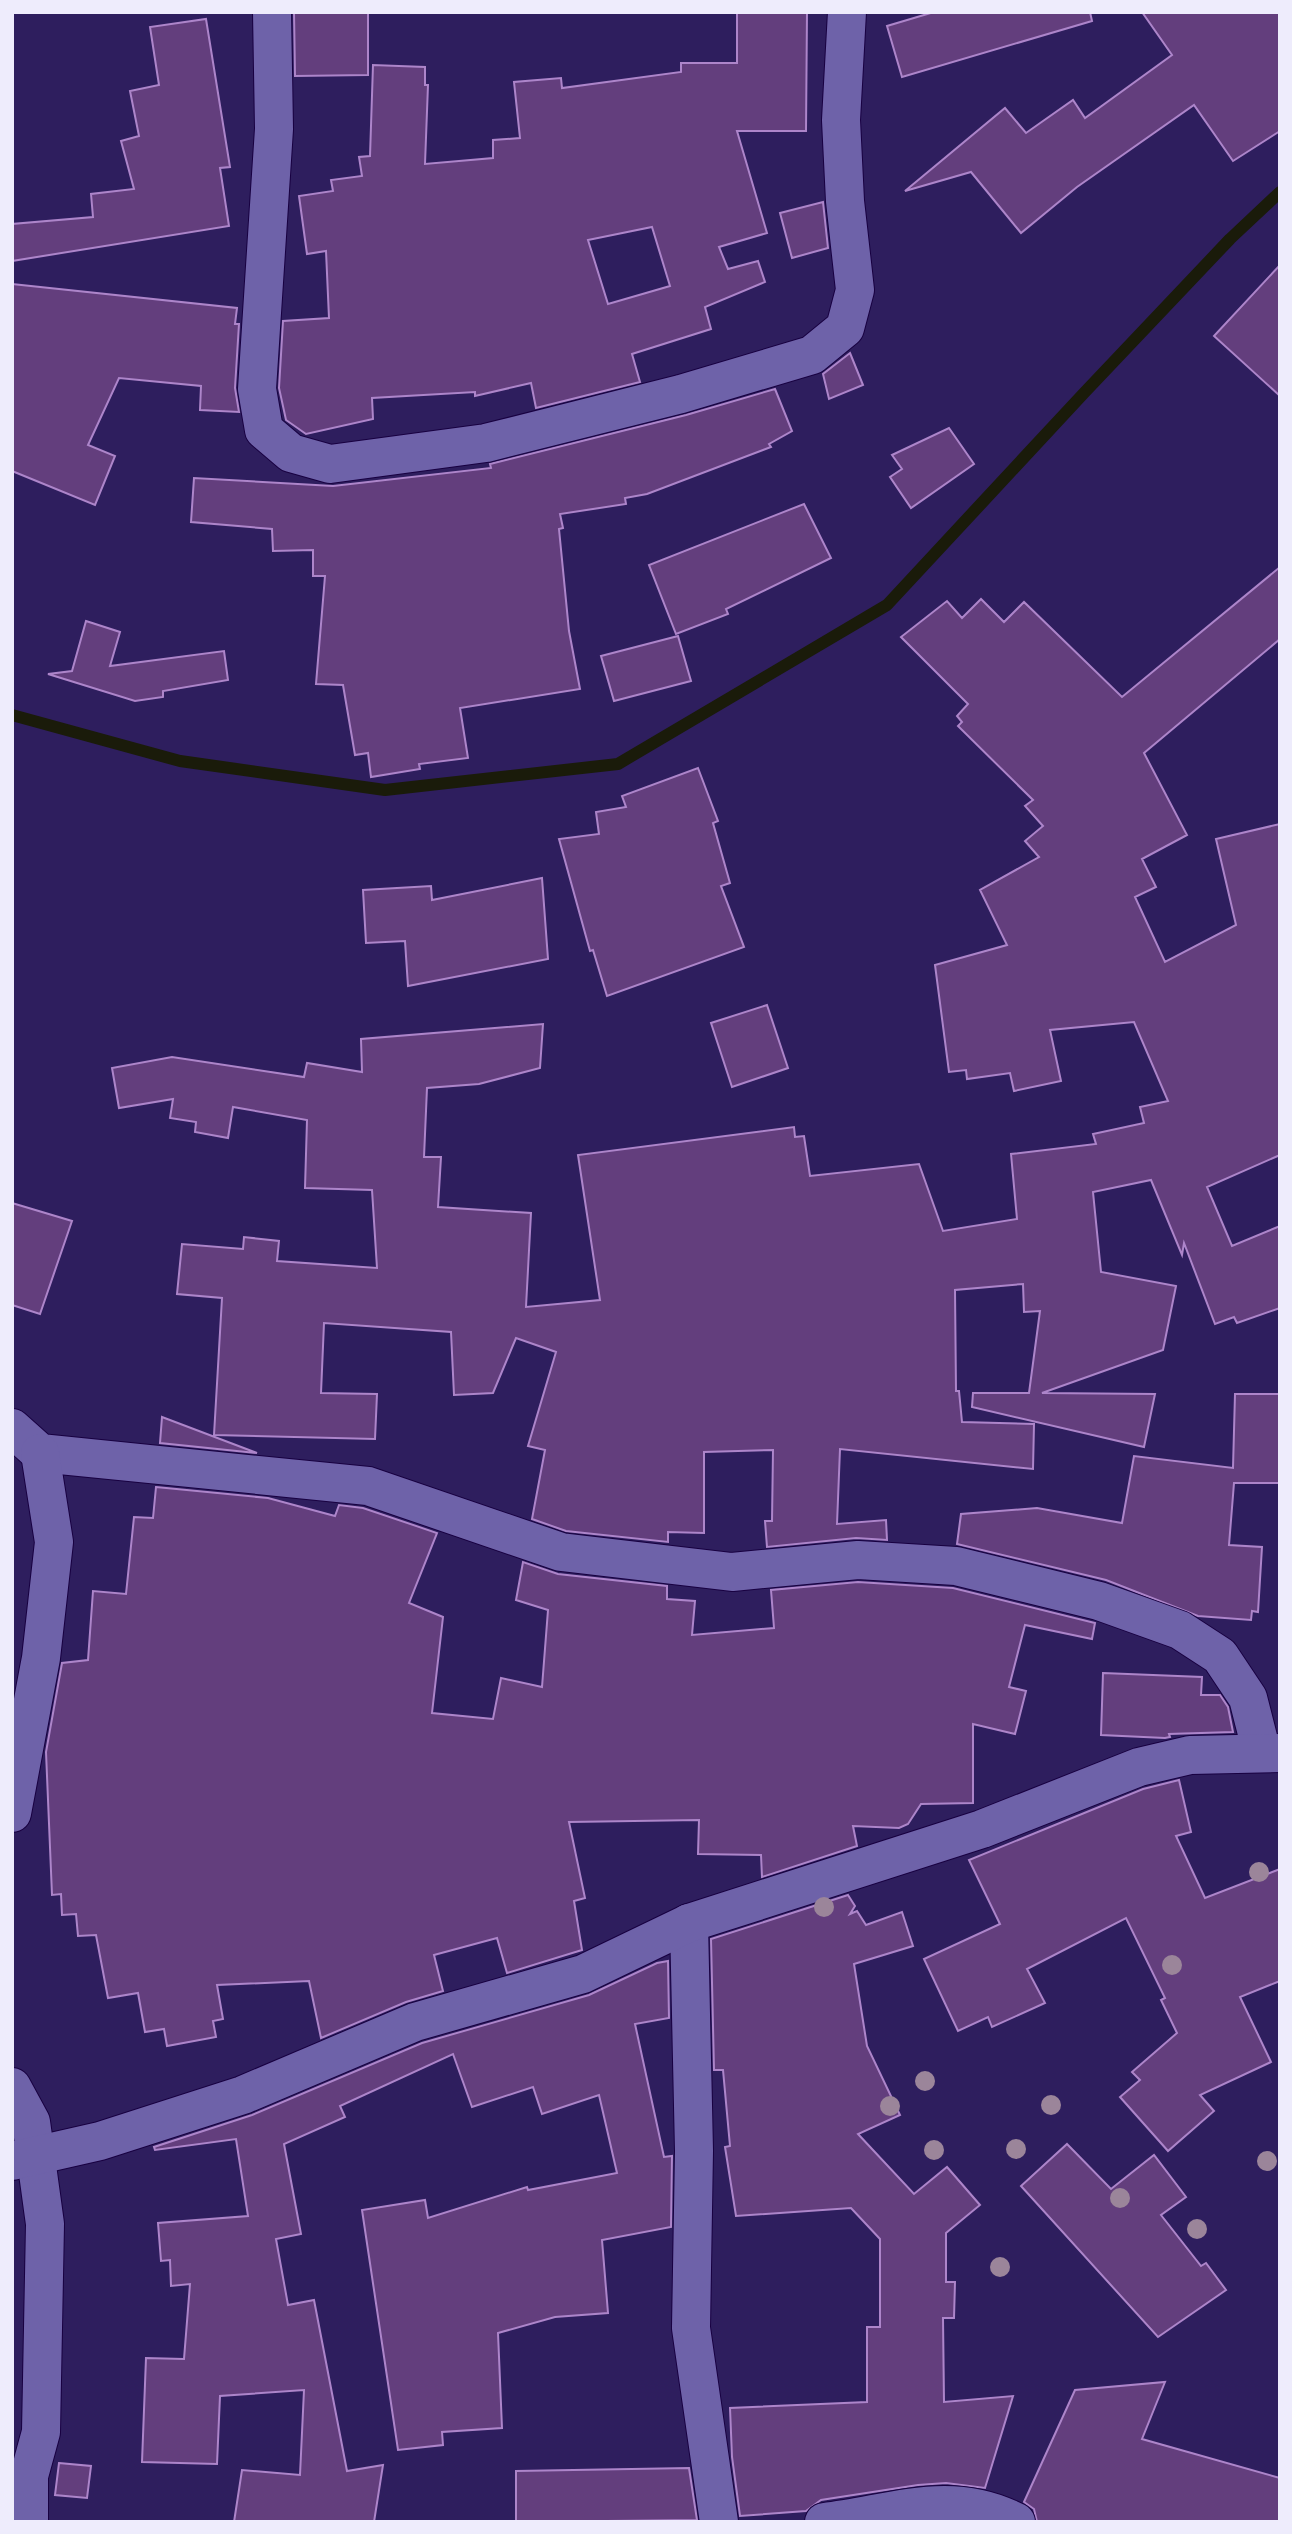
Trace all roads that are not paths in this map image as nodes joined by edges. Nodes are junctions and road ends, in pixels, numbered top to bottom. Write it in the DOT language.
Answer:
graph roads {
  1 [pos="272,12"];
  2 [pos="847,12"];
  3 [pos="26,1441"];
  4 [pos="1271,1753"];
  5 [pos="12,1813"];
  6 [pos="689,1923"];
  7 [pos="12,2087"];
  8 [pos="23,2159"];
  9 [pos="29,2522"];
  10 [pos="719,2522"];
  11 [pos="824,2522"];
  12 [pos="1016,2522"];
  1 -- 2 [label="street"];
  3 -- 4 [label="street"];
  3 -- 5 [label="street"];
  4 -- 6 [label="street"];
  6 -- 8 [label="street"];
  6 -- 10 [label="street"];
  7 -- 8 [label="street"];
  8 -- 9 [label="street"];
  11 -- 12 [label="street"];
}
